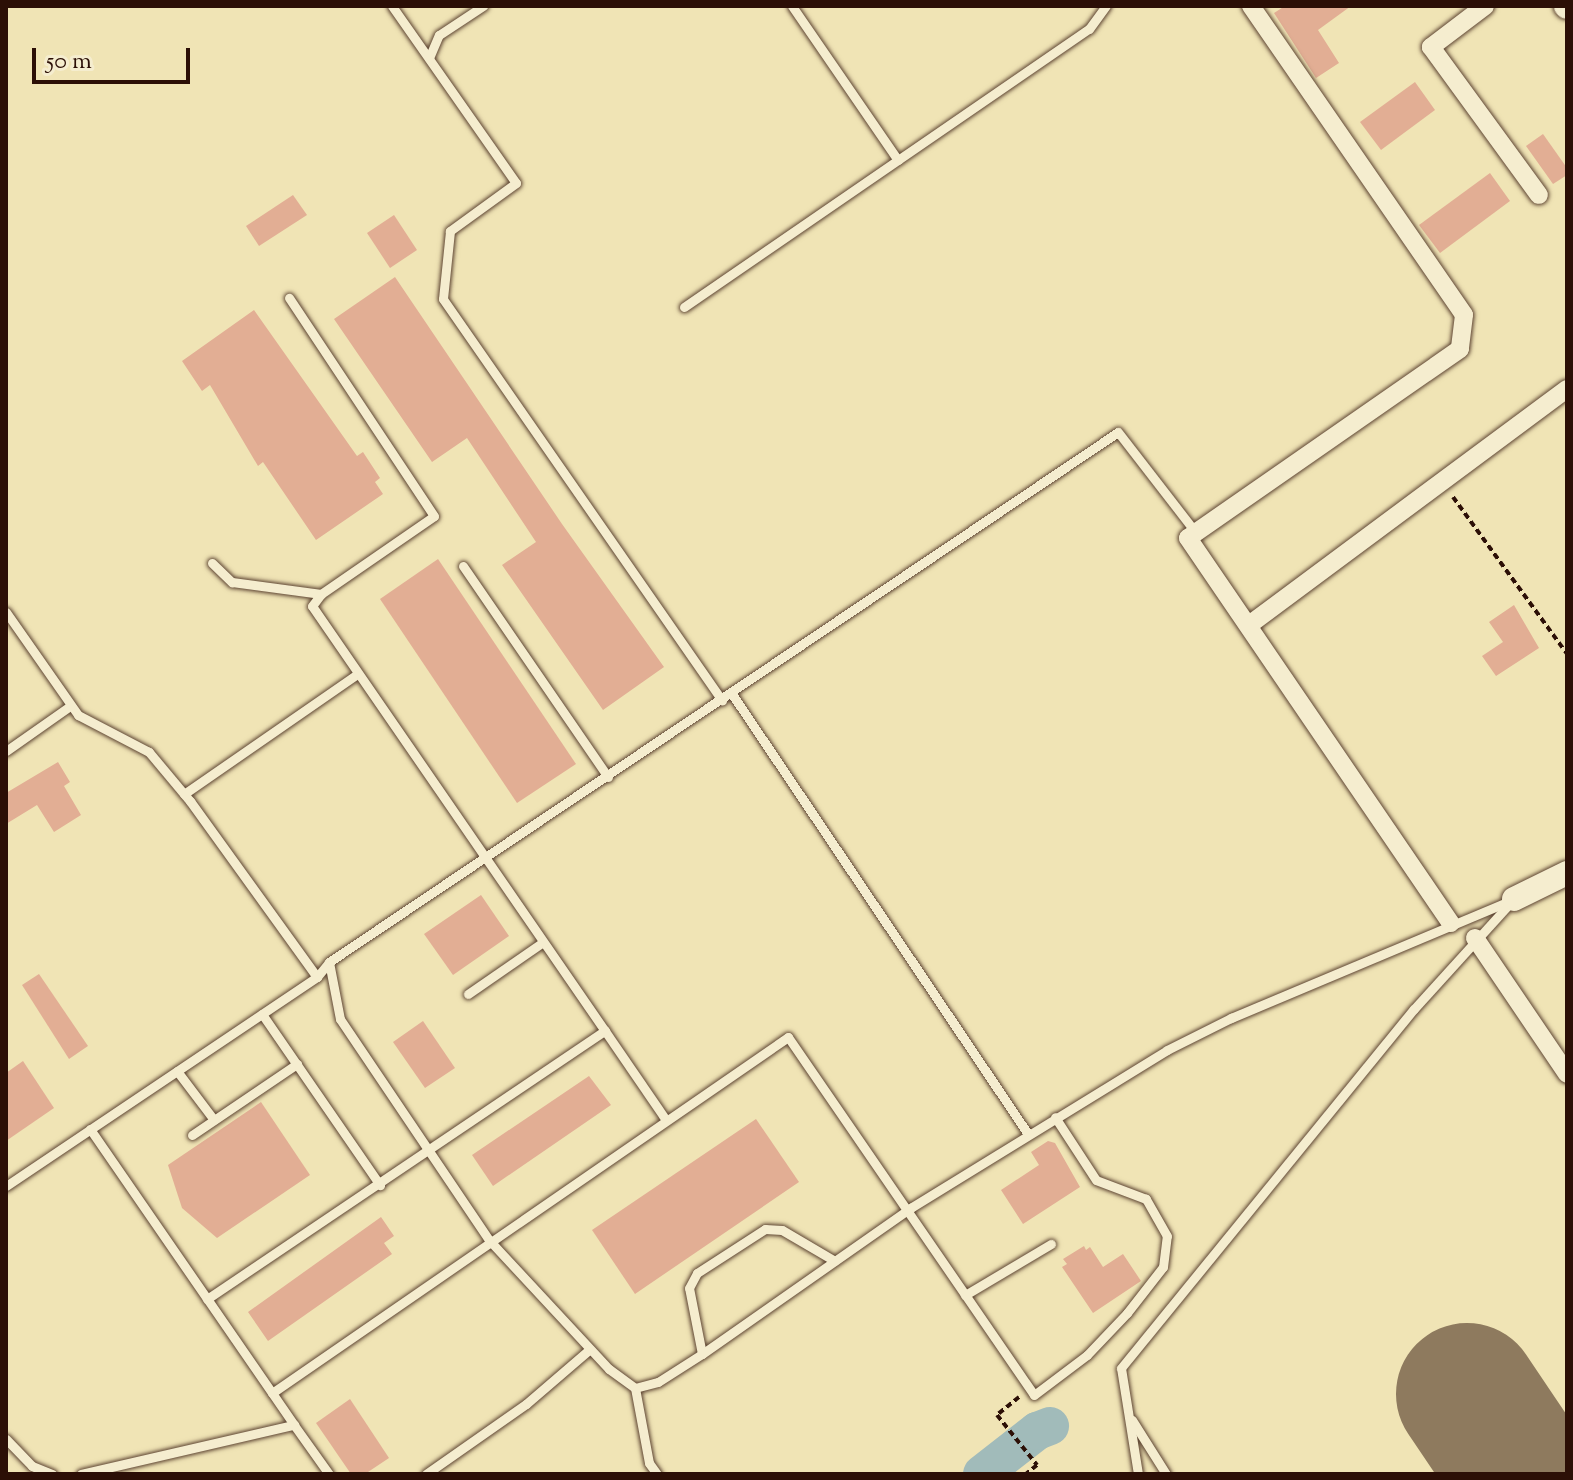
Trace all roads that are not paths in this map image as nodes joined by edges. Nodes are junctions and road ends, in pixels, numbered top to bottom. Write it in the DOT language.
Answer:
graph roads {
  1 [pos="392,6"];
  2 [pos="483,6"];
  3 [pos="1106,6"];
  4 [pos="1251,6"];
  5 [pos="1485,6"];
  6 [pos="794,7"];
  7 [pos="429,58"];
  8 [pos="898,160"];
  9 [pos="1539,195"];
  10 [pos="289,298"];
  11 [pos="684,307"];
  12 [pos="1567,389"];
  13 [pos="1196,533"];
  14 [pos="212,563"];
  15 [pos="463,566"];
  16 [pos="321,594"];
  17 [pos="6,612"];
  18 [pos="1249,625"];
  19 [pos="357,674"];
  20 [pos="732,694"];
  21 [pos="722,701"];
  22 [pos="70,706"];
  23 [pos="6,751"];
  24 [pos="608,777"];
  25 [pos="184,794"];
  26 [pos="485,859"];
  27 [pos="1567,873"];
  28 [pos="1514,899"];
  29 [pos="1451,923"];
  30 [pos="1475,938"];
  31 [pos="543,942"];
  32 [pos="329,962"];
  33 [pos="317,977"];
  34 [pos="468,994"];
  35 [pos="262,1014"];
  36 [pos="605,1031"];
  37 [pos="297,1064"];
  38 [pos="177,1071"];
  39 [pos="1567,1074"];
  40 [pos="1055,1117"];
  41 [pos="214,1120"];
  42 [pos="666,1120"];
  43 [pos="90,1129"];
  44 [pos="1028,1134"];
  45 [pos="192,1135"];
  46 [pos="430,1152"];
  47 [pos="380,1185"];
  48 [pos="6,1186"];
  49 [pos="907,1210"];
  50 [pos="490,1241"];
  51 [pos="1051,1244"];
  52 [pos="835,1261"];
  53 [pos="965,1295"];
  54 [pos="207,1299"];
  55 [pos="590,1349"];
  56 [pos="702,1354"];
  57 [pos="635,1388"];
  58 [pos="272,1393"];
  59 [pos="1128,1414"];
  60 [pos="294,1425"];
  61 [pos="6,1439"];
  62 [pos="52,1474"];
  63 [pos="81,1474"];
  64 [pos="329,1474"];
  65 [pos="426,1474"];
  66 [pos="657,1474"];
  67 [pos="1138,1474"];
  68 [pos="1166,1474"];
  1 -- 7 [label="lane"];
  2 -- 7 [label="lane"];
  3 -- 8 [label="lane"];
  4 -- 13 [label="street"];
  5 -- 9 [label="street"];
  6 -- 8 [label="lane"];
  7 -- 21 [label="lane"];
  8 -- 11 [label="lane"];
  10 -- 16 [label="lane"];
  12 -- 18 [label="street"];
  13 -- 18 [label="street"];
  13 -- 20 [label="lane"];
  14 -- 16 [label="lane"];
  15 -- 24 [label="lane"];
  16 -- 19 [label="lane"];
  17 -- 22 [label="lane"];
  18 -- 29 [label="street"];
  19 -- 25 [label="lane"];
  19 -- 26 [label="lane"];
  20 -- 21 [label="lane"];
  20 -- 44 [label="lane"];
  21 -- 24 [label="lane"];
  22 -- 23 [label="lane"];
  22 -- 25 [label="lane"];
  24 -- 26 [label="lane"];
  25 -- 33 [label="lane"];
  26 -- 31 [label="lane"];
  26 -- 32 [label="lane"];
  27 -- 28 [label="street"];
  28 -- 29 [label="lane"];
  28 -- 30 [label="lane"];
  29 -- 40 [label="lane"];
  30 -- 39 [label="street"];
  30 -- 59 [label="lane"];
  31 -- 34 [label="lane"];
  31 -- 36 [label="lane"];
  32 -- 33 [label="lane"];
  32 -- 46 [label="lane"];
  33 -- 35 [label="lane"];
  35 -- 37 [label="lane"];
  35 -- 38 [label="lane"];
  36 -- 42 [label="lane"];
  36 -- 46 [label="lane"];
  37 -- 41 [label="lane"];
  37 -- 47 [label="lane"];
  38 -- 41 [label="lane"];
  38 -- 43 [label="lane"];
  40 -- 44 [label="lane"];
  40 -- 53 [label="lane"];
  41 -- 45 [label="lane"];
  42 -- 49 [label="lane"];
  42 -- 50 [label="lane"];
  43 -- 48 [label="lane"];
  43 -- 54 [label="lane"];
  44 -- 49 [label="lane"];
  46 -- 47 [label="lane"];
  46 -- 50 [label="lane"];
  47 -- 54 [label="lane"];
  49 -- 52 [label="lane"];
  49 -- 53 [label="lane"];
  50 -- 55 [label="lane"];
  50 -- 58 [label="lane"];
  51 -- 53 [label="lane"];
  52 -- 56 [label="lane"];
  52 -- 56 [label="lane"];
  54 -- 58 [label="lane"];
  55 -- 57 [label="lane"];
  55 -- 65 [label="lane"];
  56 -- 57 [label="lane"];
  57 -- 66 [label="lane"];
  58 -- 60 [label="lane"];
  59 -- 67 [label="lane"];
  59 -- 68 [label="lane"];
  60 -- 63 [label="lane"];
  60 -- 64 [label="lane"];
  61 -- 62 [label="lane"];
}
